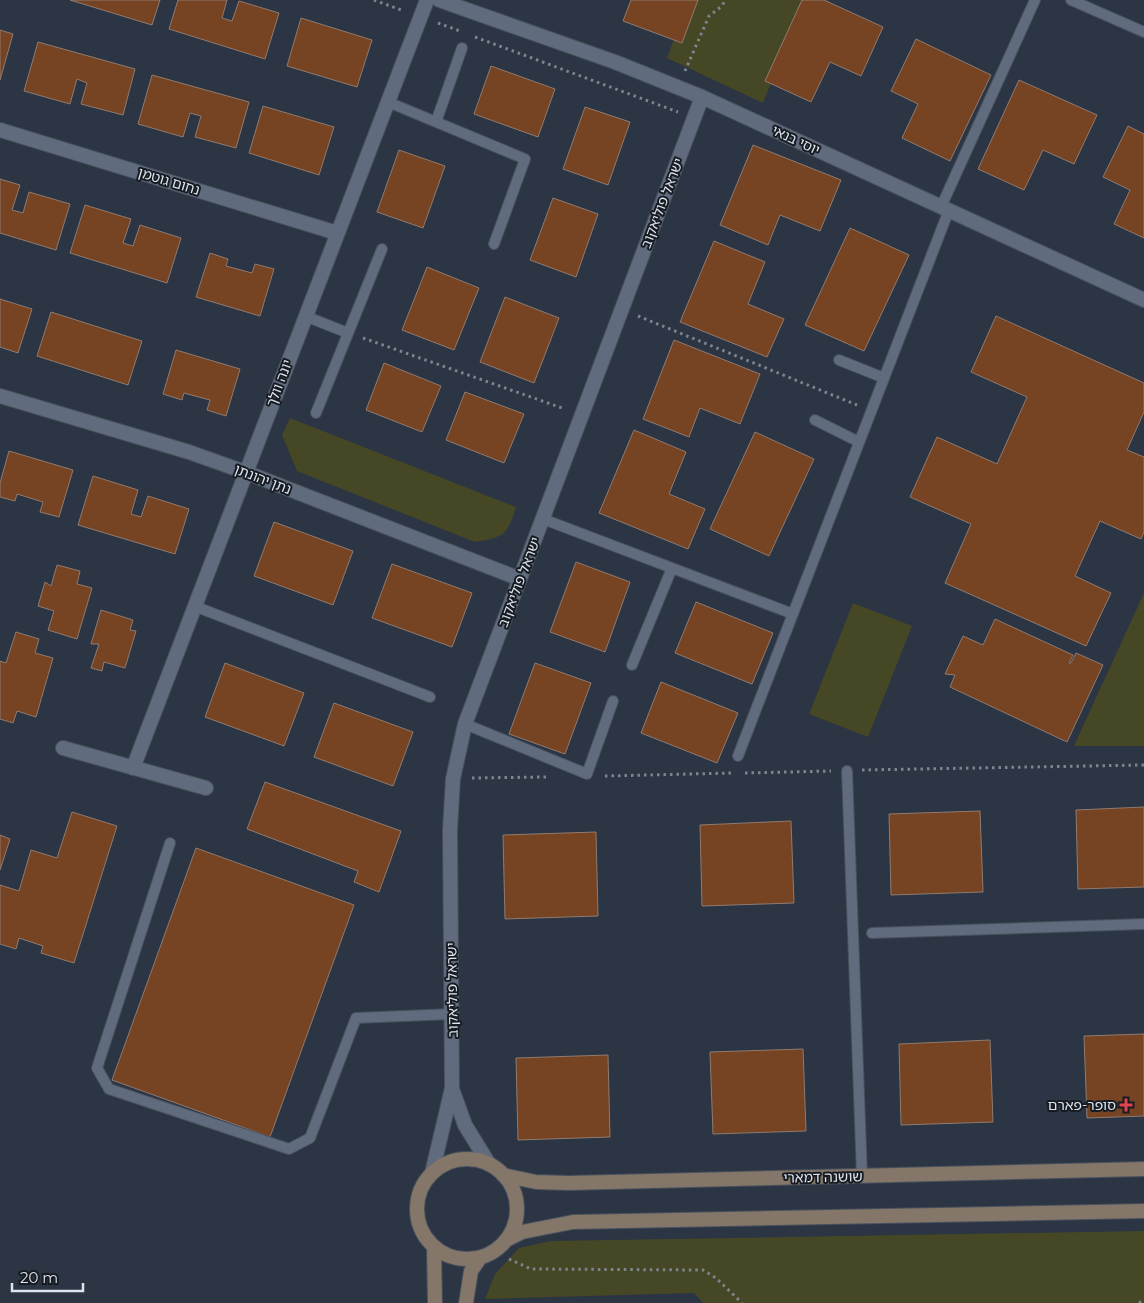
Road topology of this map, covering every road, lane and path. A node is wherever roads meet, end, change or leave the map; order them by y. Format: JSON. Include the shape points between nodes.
{"nodes":[{"id":1,"x":374,"y":0,"type":"edge"},
{"id":2,"x":427,"y":0,"type":"edge"},
{"id":3,"x":439,"y":0,"type":"edge"},
{"id":4,"x":726,"y":0,"type":"edge"},
{"id":5,"x":1035,"y":0,"type":"edge"},
{"id":6,"x":1071,"y":0,"type":"edge"},
{"id":7,"x":421,"y":17,"type":"junction"},
{"id":8,"x":1144,"y":32,"type":"edge"},
{"id":9,"x":462,"y":48,"type":"dead end"},
{"id":10,"x":678,"y":87,"type":"junction"},
{"id":11,"x":702,"y":97,"type":"junction"},
{"id":12,"x":388,"y":102,"type":"junction"},
{"id":13,"x":694,"y":118,"type":"junction"},
{"id":14,"x":436,"y":122,"type":"junction"},
{"id":15,"x":0,"y":130,"type":"edge"},
{"id":16,"x":945,"y":209,"type":"junction"},
{"id":17,"x":337,"y":233,"type":"junction"},
{"id":18,"x":494,"y":244,"type":"dead end"},
{"id":19,"x":382,"y":249,"type":"dead end"},
{"id":20,"x":1144,"y":300,"type":"edge"},
{"id":21,"x":622,"y":309,"type":"junction"},
{"id":22,"x":305,"y":316,"type":"junction"},
{"id":23,"x":348,"y":333,"type":"junction"},
{"id":24,"x":839,"y":360,"type":"dead end"},
{"id":25,"x":884,"y":378,"type":"junction"},
{"id":26,"x":0,"y":396,"type":"edge"},
{"id":27,"x":872,"y":411,"type":"junction"},
{"id":28,"x":316,"y":413,"type":"dead end"},
{"id":29,"x":582,"y":414,"type":"junction"},
{"id":30,"x":815,"y":420,"type":"dead end"},
{"id":31,"x":859,"y":442,"type":"junction"},
{"id":32,"x":245,"y":472,"type":"junction"},
{"id":33,"x":543,"y":519,"type":"junction"},
{"id":34,"x":672,"y":568,"type":"junction"},
{"id":35,"x":520,"y":579,"type":"junction"},
{"id":36,"x":194,"y":606,"type":"junction"},
{"id":37,"x":793,"y":614,"type":"junction"},
{"id":38,"x":632,"y":665,"type":"dead end"},
{"id":39,"x":430,"y":697,"type":"dead end"},
{"id":40,"x":613,"y":701,"type":"dead end"},
{"id":41,"x":465,"y":724,"type":"junction"},
{"id":42,"x":62,"y":748,"type":"dead end"},
{"id":43,"x":738,"y":756,"type":"dead end"},
{"id":44,"x":1144,"y":764,"type":"edge"},
{"id":45,"x":133,"y":768,"type":"junction"},
{"id":46,"x":847,"y":771,"type":"junction"},
{"id":47,"x":600,"y":776,"type":"dead end"},
{"id":48,"x":551,"y":777,"type":"dead end"},
{"id":49,"x":453,"y":779,"type":"junction"},
{"id":50,"x":206,"y":788,"type":"dead end"},
{"id":51,"x":170,"y":843,"type":"dead end"},
{"id":52,"x":1144,"y":924,"type":"edge"},
{"id":53,"x":872,"y":933,"type":"dead end"},
{"id":54,"x":452,"y":1014,"type":"junction"},
{"id":55,"x":452,"y":1088,"type":"junction"},
{"id":56,"x":488,"y":1164,"type":"junction"},
{"id":57,"x":1144,"y":1169,"type":"edge"},
{"id":58,"x":432,"y":1173,"type":"junction"},
{"id":59,"x":503,"y":1175,"type":"junction"},
{"id":60,"x":862,"y":1176,"type":"junction"},
{"id":61,"x":1144,"y":1211,"type":"edge"},
{"id":62,"x":506,"y":1240,"type":"junction"},
{"id":63,"x":434,"y":1248,"type":"junction"},
{"id":64,"x":494,"y":1251,"type":"junction"},
{"id":65,"x":480,"y":1258,"type":"junction"},
{"id":66,"x":1144,"y":1299,"type":"edge"},
{"id":67,"x":435,"y":1303,"type":"edge"},
{"id":68,"x":466,"y":1303,"type":"edge"},
{"id":69,"x":742,"y":1303,"type":"edge"},
{"id":70,"x":1139,"y":1303,"type":"edge"}],
"edges":[{"from":1,"to":7,"type":"path"},
{"from":2,"to":7,"type":"street","name":"יונה וולך"},
{"from":3,"to":10,"type":"street","name":"יוסי בנאי","via":[[520,26]]},
{"from":4,"to":10,"type":"path","via":[[709,16]]},
{"from":5,"to":16,"type":"lane"},
{"from":6,"to":8,"type":"lane"},
{"from":7,"to":12,"type":"street","name":"יונה וולך"},
{"from":7,"to":13,"type":"path"},
{"from":9,"to":14,"type":"lane"},
{"from":10,"to":11,"type":"street","name":"יוסי בנאי"},
{"from":11,"to":13,"type":"street","name":"ישראל פוליאקוב"},
{"from":11,"to":16,"type":"street","name":"יוסי בנאי"},
{"from":12,"to":14,"type":"lane"},
{"from":12,"to":17,"type":"street","name":"יונה וולך"},
{"from":13,"to":21,"type":"street","name":"ישראל פוליאקוב"},
{"from":14,"to":18,"type":"lane","via":[[525,158]]},
{"from":15,"to":17,"type":"street","name":"נחום גוטמן"},
{"from":16,"to":20,"type":"street","name":"יוסי בנאי"},
{"from":16,"to":25,"type":"lane"},
{"from":17,"to":22,"type":"street","name":"יונה וולך"},
{"from":19,"to":23,"type":"lane"},
{"from":21,"to":27,"type":"path"},
{"from":21,"to":29,"type":"street","name":"ישראל פוליאקוב"},
{"from":22,"to":23,"type":"lane"},
{"from":22,"to":32,"type":"street","name":"יונה וולך"},
{"from":23,"to":28,"type":"lane"},
{"from":23,"to":29,"type":"path"},
{"from":24,"to":25,"type":"lane"},
{"from":25,"to":27,"type":"lane"},
{"from":26,"to":32,"type":"street","name":"נתן יהונתן","via":[[189,452]]},
{"from":27,"to":31,"type":"lane"},
{"from":29,"to":33,"type":"street","name":"ישראל פוליאקוב"},
{"from":30,"to":31,"type":"lane"},
{"from":31,"to":37,"type":"lane"},
{"from":32,"to":35,"type":"street","name":"נתן יהונתן"},
{"from":32,"to":36,"type":"street","name":"יונה וולך"},
{"from":33,"to":34,"type":"lane"},
{"from":33,"to":35,"type":"street","name":"ישראל פוליאקוב"},
{"from":34,"to":37,"type":"lane"},
{"from":34,"to":38,"type":"lane"},
{"from":35,"to":41,"type":"street","name":"ישראל פוליאקוב"},
{"from":36,"to":39,"type":"lane"},
{"from":36,"to":45,"type":"street","name":"יונה וולך"},
{"from":37,"to":43,"type":"lane"},
{"from":40,"to":41,"type":"lane","via":[[587,774]]},
{"from":41,"to":49,"type":"street","name":"ישראל פוליאקוב"},
{"from":42,"to":45,"type":"street"},
{"from":44,"to":46,"type":"path"},
{"from":45,"to":50,"type":"street"},
{"from":46,"to":47,"type":"path"},
{"from":46,"to":60,"type":"lane"},
{"from":48,"to":49,"type":"path"},
{"from":49,"to":54,"type":"street","name":"ישראל פוליאקוב","via":[[450,830]]},
{"from":51,"to":54,"type":"lane","via":[[96,1068],[109,1088],[289,1149],[310,1138],[356,1018]]},
{"from":52,"to":53,"type":"lane"},
{"from":54,"to":55,"type":"street","name":"ישראל פוליאקוב"},
{"from":55,"to":56,"type":"street","name":"ישראל פוליאקוב","via":[[466,1125]]},
{"from":55,"to":58,"type":"street","name":"ישראל פוליאקוב"},
{"from":56,"to":58,"type":"main road","via":[[459,1160]]},
{"from":56,"to":59,"type":"main road"},
{"from":57,"to":60,"type":"main road","name":"שושנה דמארי"},
{"from":58,"to":63,"type":"main road","via":[[422,1186],[417,1202],[417,1219],[423,1235]]},
{"from":59,"to":60,"type":"main road","name":"שושנה דמארי","via":[[569,1184]]},
{"from":59,"to":62,"type":"main road","via":[[512,1186],[517,1214],[514,1228]]},
{"from":61,"to":62,"type":"main road","via":[[573,1222],[522,1232]]},
{"from":62,"to":64,"type":"main road"},
{"from":63,"to":65,"type":"main road","via":[[464,1260]]},
{"from":63,"to":67,"type":"main road"},
{"from":64,"to":65,"type":"main road"},
{"from":64,"to":69,"type":"path","via":[[531,1269],[703,1270]]},
{"from":65,"to":68,"type":"main road","via":[[471,1271]]},
{"from":66,"to":70,"type":"path"}]}
